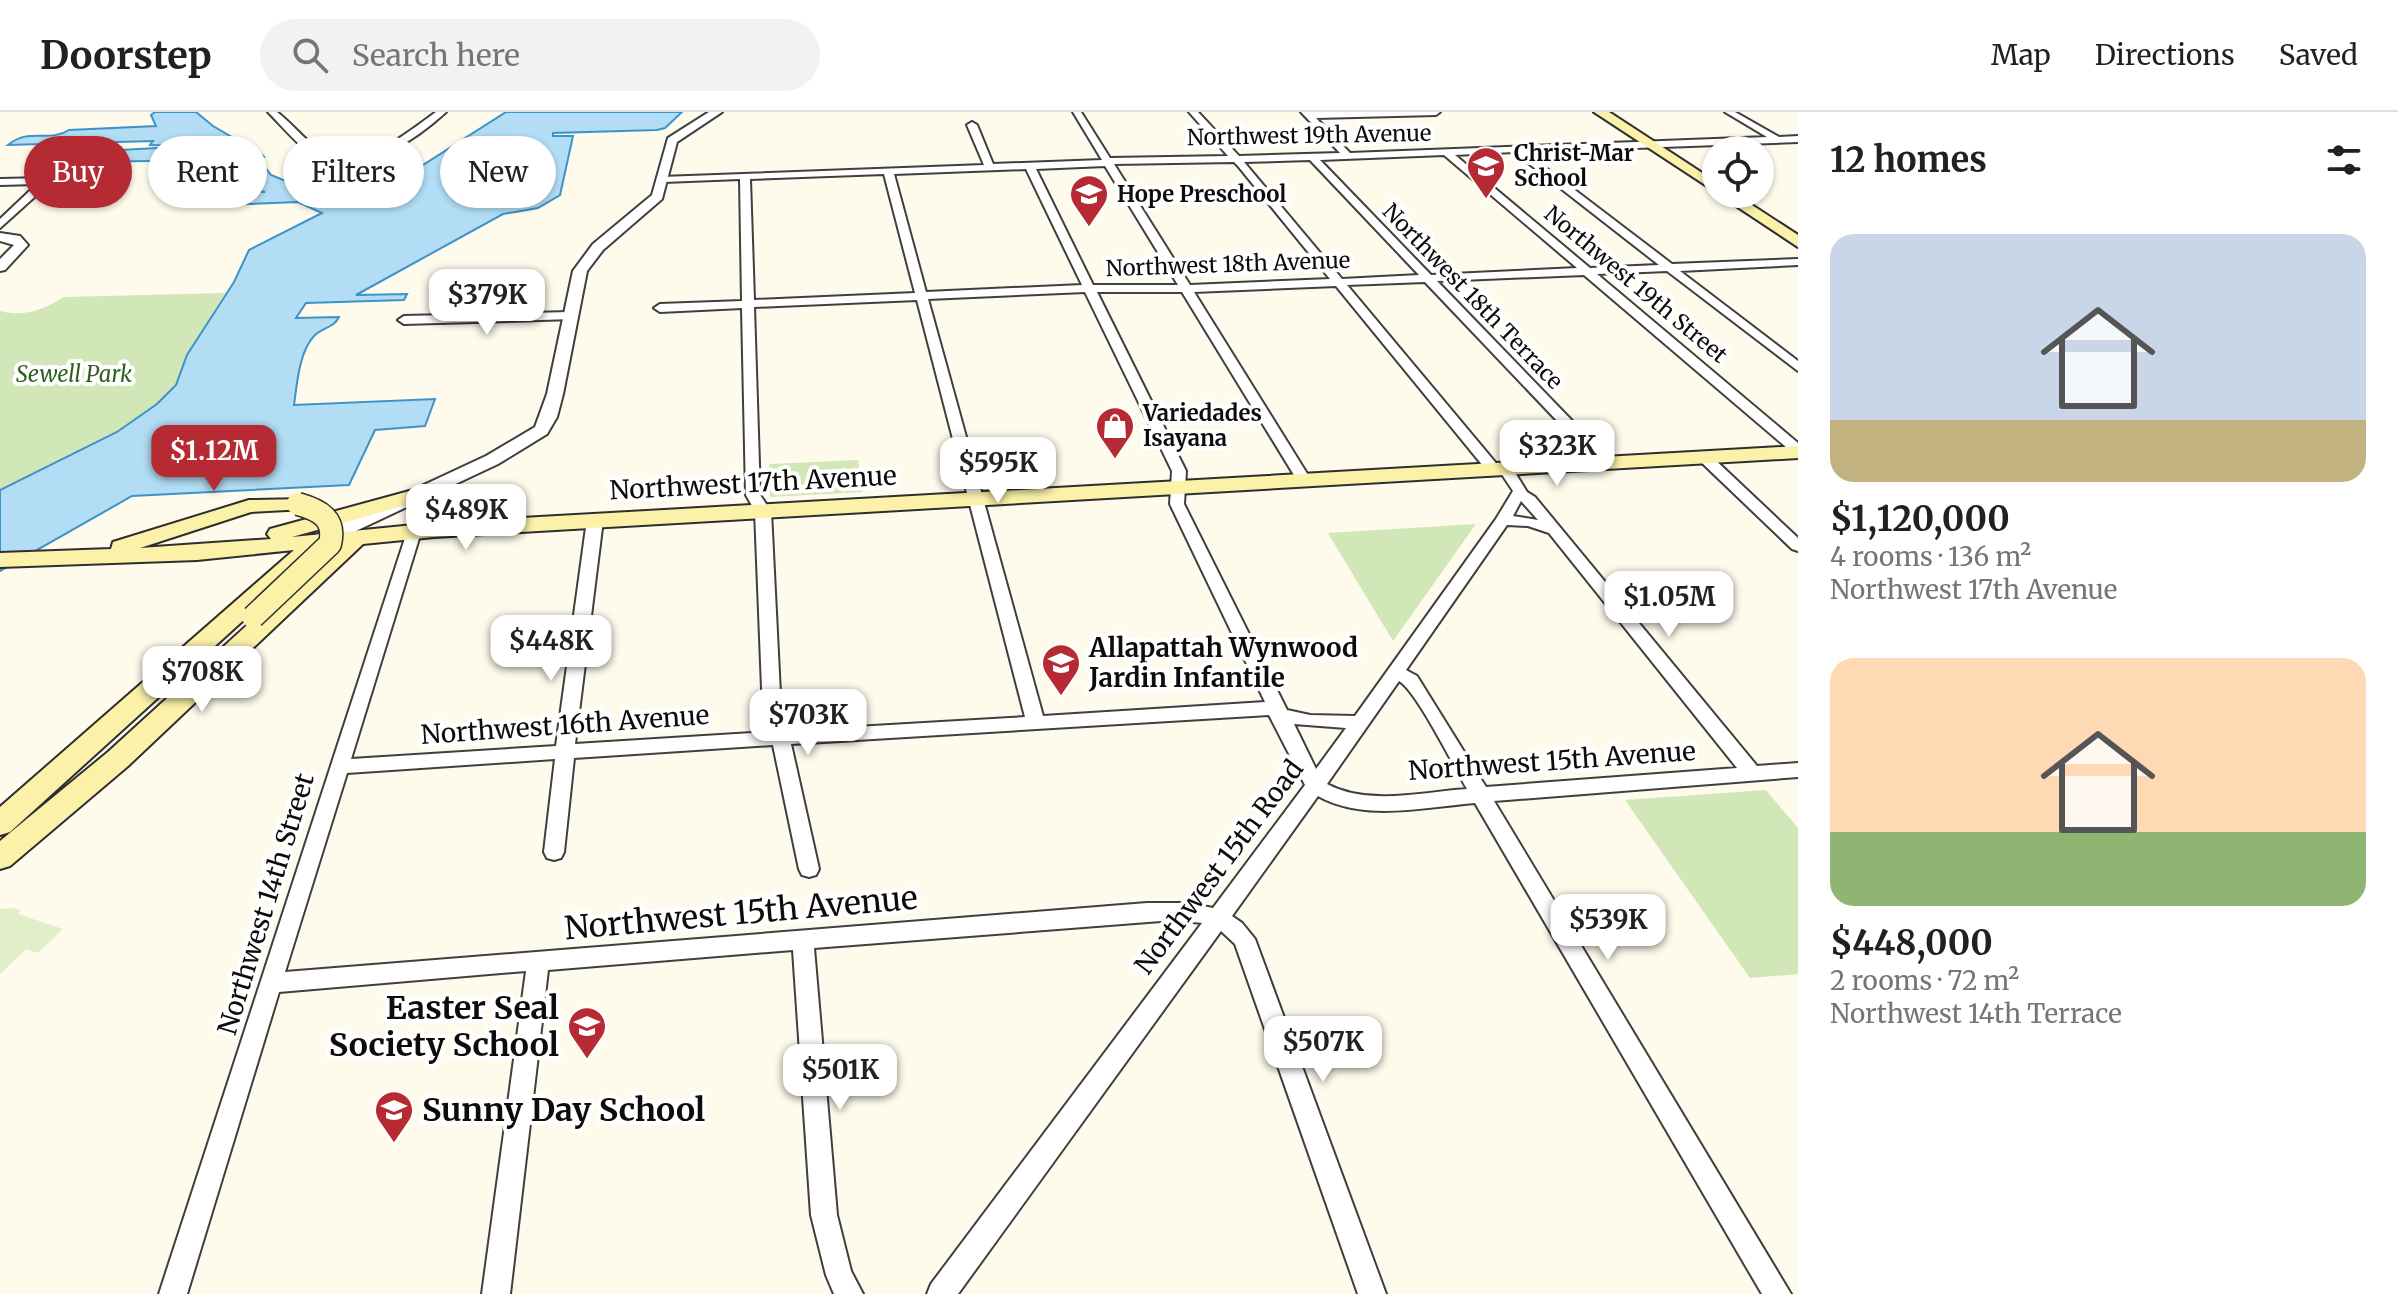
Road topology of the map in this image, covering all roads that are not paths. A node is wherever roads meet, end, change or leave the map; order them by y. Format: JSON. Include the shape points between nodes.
{"nodes":[{"id":1,"x":442,"y":112,"type":"edge"},
{"id":2,"x":717,"y":112,"type":"edge"},
{"id":3,"x":1077,"y":112,"type":"edge"},
{"id":4,"x":1193,"y":112,"type":"edge"},
{"id":5,"x":1436,"y":112,"type":"edge"},
{"id":6,"x":1600,"y":112,"type":"edge"},
{"id":7,"x":1729,"y":112,"type":"edge"},
{"id":8,"x":276,"y":113,"type":"edge"},
{"id":9,"x":1307,"y":114,"type":"edge"},
{"id":10,"x":972,"y":125,"type":"dead end"},
{"id":11,"x":1798,"y":139,"type":"edge"},
{"id":12,"x":1778,"y":140,"type":"junction"},
{"id":13,"x":1649,"y":145,"type":"junction"},
{"id":14,"x":1517,"y":150,"type":"junction"},
{"id":15,"x":1798,"y":151,"type":"edge"},
{"id":16,"x":1446,"y":152,"type":"junction"},
{"id":17,"x":1347,"y":155,"type":"junction"},
{"id":18,"x":1312,"y":157,"type":"junction"},
{"id":19,"x":1235,"y":158,"type":"junction"},
{"id":20,"x":1108,"y":162,"type":"junction"},
{"id":21,"x":1030,"y":167,"type":"junction"},
{"id":22,"x":990,"y":168,"type":"junction"},
{"id":23,"x":888,"y":171,"type":"junction"},
{"id":24,"x":745,"y":176,"type":"junction"},
{"id":25,"x":664,"y":179,"type":"junction"},
{"id":26,"x":1702,"y":179,"type":"edge"},
{"id":27,"x":0,"y":182,"type":"edge"},
{"id":28,"x":1746,"y":208,"type":"edge"},
{"id":29,"x":0,"y":225,"type":"edge"},
{"id":30,"x":0,"y":237,"type":"edge"},
{"id":31,"x":1798,"y":242,"type":"edge"},
{"id":32,"x":1798,"y":262,"type":"edge"},
{"id":33,"x":0,"y":267,"type":"edge"},
{"id":34,"x":1671,"y":267,"type":"junction"},
{"id":35,"x":1584,"y":270,"type":"junction"},
{"id":36,"x":1426,"y":277,"type":"junction"},
{"id":37,"x":1339,"y":282,"type":"junction"},
{"id":38,"x":1090,"y":288,"type":"junction"},
{"id":39,"x":1187,"y":289,"type":"junction"},
{"id":40,"x":922,"y":296,"type":"junction"},
{"id":41,"x":747,"y":304,"type":"junction"},
{"id":42,"x":660,"y":308,"type":"dead end"},
{"id":43,"x":570,"y":316,"type":"junction"},
{"id":44,"x":404,"y":320,"type":"dead end"},
{"id":45,"x":1798,"y":367,"type":"edge"},
{"id":46,"x":1798,"y":451,"type":"edge"},
{"id":47,"x":1705,"y":458,"type":"junction"},
{"id":48,"x":1605,"y":463,"type":"junction"},
{"id":49,"x":1500,"y":469,"type":"junction"},
{"id":50,"x":1304,"y":480,"type":"junction"},
{"id":51,"x":1178,"y":488,"type":"junction"},
{"id":52,"x":1519,"y":494,"type":"junction"},
{"id":53,"x":417,"y":497,"type":"junction"},
{"id":54,"x":976,"y":499,"type":"junction"},
{"id":55,"x":763,"y":511,"type":"junction"},
{"id":56,"x":595,"y":520,"type":"junction"},
{"id":57,"x":1503,"y":520,"type":"junction"},
{"id":58,"x":1554,"y":530,"type":"junction"},
{"id":59,"x":423,"y":531,"type":"junction"},
{"id":60,"x":356,"y":538,"type":"junction"},
{"id":61,"x":316,"y":543,"type":"junction"},
{"id":62,"x":1798,"y":546,"type":"edge"},
{"id":63,"x":197,"y":553,"type":"junction"},
{"id":64,"x":60,"y":558,"type":"junction"},
{"id":65,"x":0,"y":560,"type":"edge"},
{"id":66,"x":261,"y":590,"type":"junction"},
{"id":67,"x":1396,"y":672,"type":"junction"},
{"id":68,"x":1277,"y":712,"type":"junction"},
{"id":69,"x":1360,"y":722,"type":"junction"},
{"id":70,"x":1036,"y":724,"type":"junction"},
{"id":71,"x":779,"y":737,"type":"junction"},
{"id":72,"x":565,"y":750,"type":"junction"},
{"id":73,"x":338,"y":767,"type":"junction"},
{"id":74,"x":1798,"y":770,"type":"edge"},
{"id":75,"x":1753,"y":774,"type":"junction"},
{"id":76,"x":1315,"y":786,"type":"junction"},
{"id":77,"x":1480,"y":795,"type":"junction"},
{"id":78,"x":3,"y":844,"type":"edge"},
{"id":79,"x":554,"y":852,"type":"dead end"},
{"id":80,"x":809,"y":869,"type":"dead end"},
{"id":81,"x":1218,"y":916,"type":"junction"},
{"id":82,"x":803,"y":940,"type":"junction"},
{"id":83,"x":538,"y":962,"type":"junction"},
{"id":84,"x":270,"y":983,"type":"junction"},
{"id":85,"x":173,"y":1294,"type":"edge"},
{"id":86,"x":496,"y":1294,"type":"edge"},
{"id":87,"x":849,"y":1294,"type":"edge"},
{"id":88,"x":941,"y":1294,"type":"edge"},
{"id":89,"x":1372,"y":1294,"type":"edge"},
{"id":90,"x":1777,"y":1294,"type":"edge"}],
"edges":[{"from":1,"to":8,"type":"street","via":[[376,156],[353,162],[327,158]]},
{"from":2,"to":25,"type":"street","via":[[672,140]]},
{"from":3,"to":20,"type":"street"},
{"from":4,"to":19,"type":"street"},
{"from":5,"to":9,"type":"street"},
{"from":6,"to":13,"type":"main road"},
{"from":7,"to":12,"type":"street"},
{"from":9,"to":17,"type":"street"},
{"from":10,"to":22,"type":"street"},
{"from":11,"to":12,"type":"street","name":"Northwest 19th Avenue"},
{"from":12,"to":13,"type":"street","name":"Northwest 19th Avenue"},
{"from":12,"to":15,"type":"street"},
{"from":13,"to":14,"type":"street","name":"Northwest 19th Avenue"},
{"from":13,"to":26,"type":"main road"},
{"from":14,"to":16,"type":"street","name":"Northwest 19th Avenue"},
{"from":14,"to":34,"type":"street"},
{"from":16,"to":17,"type":"street","name":"Northwest 19th Avenue"},
{"from":16,"to":35,"type":"street","name":"Northwest 19th Street"},
{"from":17,"to":18,"type":"street","name":"Northwest 19th Avenue"},
{"from":18,"to":19,"type":"street","name":"Northwest 19th Avenue"},
{"from":18,"to":36,"type":"street","name":"Northwest 18th Terrace"},
{"from":19,"to":20,"type":"street","name":"Northwest 19th Avenue"},
{"from":19,"to":37,"type":"street"},
{"from":20,"to":21,"type":"street","name":"Northwest 19th Avenue"},
{"from":20,"to":39,"type":"street"},
{"from":21,"to":22,"type":"street","name":"Northwest 19th Avenue"},
{"from":21,"to":38,"type":"street"},
{"from":22,"to":23,"type":"street","name":"Northwest 19th Avenue"},
{"from":23,"to":24,"type":"street","name":"Northwest 19th Avenue"},
{"from":23,"to":40,"type":"street"},
{"from":24,"to":25,"type":"street","name":"Northwest 19th Avenue"},
{"from":24,"to":41,"type":"street"},
{"from":25,"to":43,"type":"street","via":[[650,206],[587,260]]},
{"from":27,"to":29,"type":"street","via":[[46,181]]},
{"from":28,"to":31,"type":"main road"},
{"from":30,"to":33,"type":"street","via":[[21,245]]},
{"from":32,"to":34,"type":"street","name":"Northwest 18th Avenue"},
{"from":34,"to":35,"type":"street","name":"Northwest 18th Avenue"},
{"from":34,"to":45,"type":"street"},
{"from":35,"to":36,"type":"street","name":"Northwest 18th Avenue"},
{"from":35,"to":46,"type":"street","name":"Northwest 19th Street"},
{"from":36,"to":37,"type":"street","name":"Northwest 18th Avenue"},
{"from":36,"to":48,"type":"street","name":"Northwest 18th Terrace"},
{"from":37,"to":39,"type":"street","name":"Northwest 18th Avenue"},
{"from":37,"to":49,"type":"street"},
{"from":38,"to":39,"type":"street","name":"Northwest 18th Avenue"},
{"from":38,"to":40,"type":"street","name":"Northwest 18th Avenue"},
{"from":38,"to":51,"type":"street","via":[[1179,471]]},
{"from":39,"to":50,"type":"street"},
{"from":40,"to":41,"type":"street","name":"Northwest 18th Avenue"},
{"from":40,"to":54,"type":"street"},
{"from":41,"to":42,"type":"street","name":"Northwest 18th Avenue"},
{"from":41,"to":55,"type":"street","via":[[753,495]]},
{"from":43,"to":44,"type":"street"},
{"from":43,"to":53,"type":"street","via":[[555,394],[541,430]]},
{"from":46,"to":47,"type":"main road","name":"Northwest 17th Avenue"},
{"from":47,"to":48,"type":"main road","name":"Northwest 17th Avenue"},
{"from":47,"to":62,"type":"street"},
{"from":48,"to":49,"type":"main road","name":"Northwest 17th Avenue"},
{"from":49,"to":50,"type":"main road","name":"Northwest 17th Avenue"},
{"from":49,"to":52,"type":"street","via":[[1518,484]]},
{"from":50,"to":51,"type":"main road","name":"Northwest 17th Avenue"},
{"from":51,"to":54,"type":"main road","name":"Northwest 17th Avenue"},
{"from":51,"to":68,"type":"street","via":[[1177,504]]},
{"from":52,"to":57,"type":"street","name":"Northwest 15th Road"},
{"from":52,"to":58,"type":"street"},
{"from":53,"to":59,"type":"main road","via":[[408,517]]},
{"from":53,"to":60,"type":"street"},
{"from":53,"to":61,"type":"street"},
{"from":53,"to":63,"type":"main road"},
{"from":54,"to":55,"type":"main road","name":"Northwest 17th Avenue"},
{"from":54,"to":70,"type":"street"},
{"from":55,"to":56,"type":"main road","name":"Northwest 17th Avenue"},
{"from":55,"to":71,"type":"street","via":[[772,714]]},
{"from":56,"to":59,"type":"main road","name":"Northwest 17th Avenue"},
{"from":56,"to":72,"type":"street"},
{"from":57,"to":58,"type":"street"},
{"from":57,"to":67,"type":"street","name":"Northwest 15th Road"},
{"from":58,"to":75,"type":"street"},
{"from":59,"to":60,"type":"main road","name":"Northwest 17th Avenue"},
{"from":59,"to":73,"type":"street","name":"Northwest 14th Street"},
{"from":60,"to":61,"type":"main road","name":"Northwest 17th Avenue"},
{"from":60,"to":78,"type":"main road","via":[[118,759]]},
{"from":61,"to":63,"type":"main road","name":"Northwest 17th Avenue"},
{"from":61,"to":66,"type":"main road"},
{"from":63,"to":64,"type":"main road","name":"Northwest 17th Avenue"},
{"from":63,"to":66,"type":"main road","via":[[252,564],[262,579]]},
{"from":64,"to":65,"type":"main road","name":"Northwest 17th Avenue"},
{"from":64,"to":78,"type":"main road","bridge":true,"via":[[137,543],[249,506],[298,504],[328,518],[333,530],[330,544]]},
{"from":66,"to":78,"type":"main road"},
{"from":67,"to":69,"type":"street","name":"Northwest 15th Road"},
{"from":67,"to":77,"type":"street","via":[[1411,680]]},
{"from":68,"to":69,"type":"street","name":"Northwest 16th Avenue","via":[[1310,721]]},
{"from":68,"to":70,"type":"street","name":"Northwest 16th Avenue"},
{"from":68,"to":76,"type":"street"},
{"from":69,"to":76,"type":"street","name":"Northwest 15th Road"},
{"from":70,"to":71,"type":"street","name":"Northwest 16th Avenue"},
{"from":71,"to":72,"type":"street","name":"Northwest 16th Avenue"},
{"from":71,"to":80,"type":"street"},
{"from":72,"to":73,"type":"street","name":"Northwest 16th Avenue"},
{"from":72,"to":79,"type":"street"},
{"from":73,"to":84,"type":"street","name":"Northwest 14th Street"},
{"from":74,"to":75,"type":"street","name":"Northwest 15th Avenue"},
{"from":75,"to":77,"type":"street","name":"Northwest 15th Avenue"},
{"from":76,"to":77,"type":"street","name":"Northwest 15th Avenue","via":[[1340,800],[1366,804]]},
{"from":76,"to":81,"type":"street","name":"Northwest 15th Road"},
{"from":77,"to":90,"type":"street"},
{"from":81,"to":82,"type":"street","name":"Northwest 15th Avenue","via":[[1147,912]]},
{"from":81,"to":88,"type":"street","name":"Northwest 15th Road"},
{"from":81,"to":89,"type":"street","via":[[1244,939]]},
{"from":82,"to":83,"type":"street","name":"Northwest 15th Avenue"},
{"from":82,"to":87,"type":"street","via":[[824,1215],[830,1249]]},
{"from":83,"to":84,"type":"street","name":"Northwest 15th Avenue"},
{"from":83,"to":86,"type":"street"},
{"from":84,"to":85,"type":"street","name":"Northwest 14th Street"}]}
